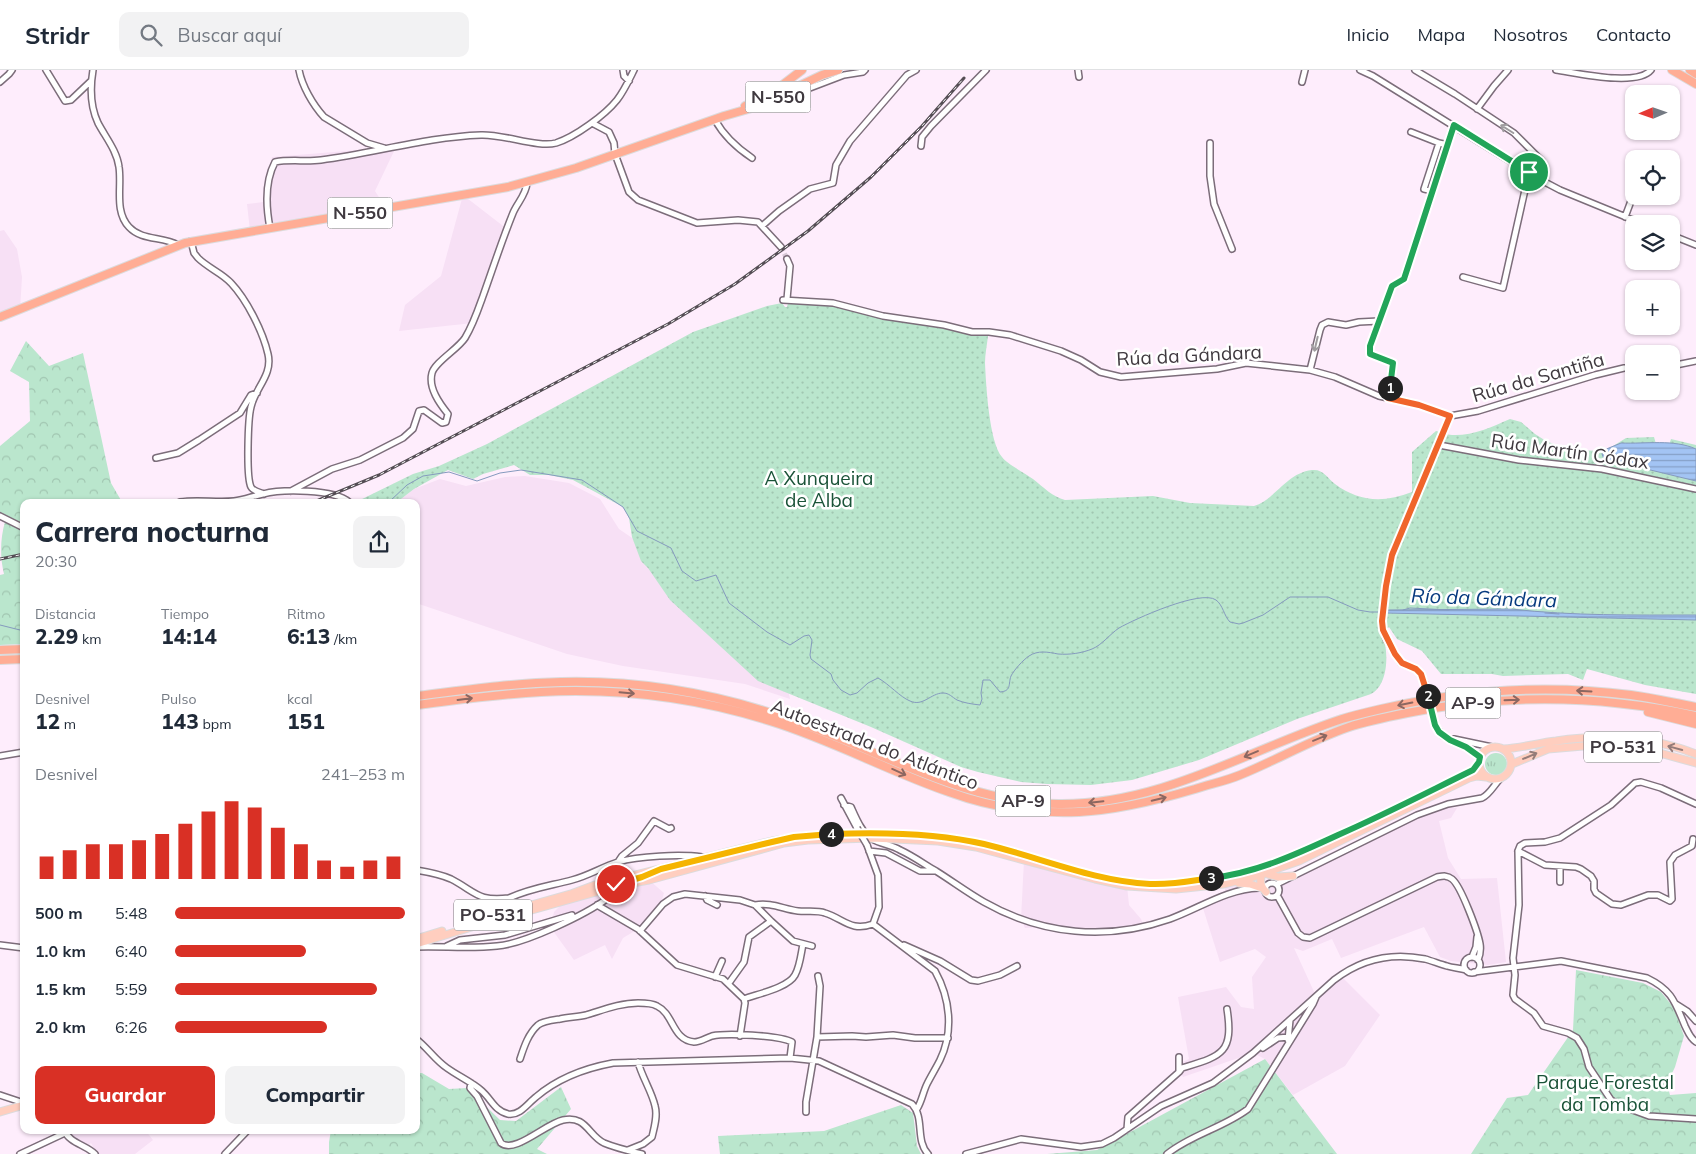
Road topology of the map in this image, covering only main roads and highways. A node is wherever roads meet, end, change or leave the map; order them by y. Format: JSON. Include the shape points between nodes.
{"nodes":[{"id":1,"x":802,"y":70,"type":"edge"},
{"id":2,"x":820,"y":70,"type":"edge"},
{"id":3,"x":1672,"y":70,"type":"edge"},
{"id":4,"x":1690,"y":70,"type":"edge"},
{"id":5,"x":837,"y":71,"type":"edge"},
{"id":6,"x":1696,"y":74,"type":"edge"},
{"id":7,"x":1696,"y":84,"type":"edge"},
{"id":8,"x":724,"y":116,"type":"junction"},
{"id":9,"x":0,"y":317,"type":"edge"},
{"id":10,"x":20,"y":649,"type":"edge"},
{"id":11,"x":0,"y":650,"type":"edge"},
{"id":12,"x":20,"y":659,"type":"edge"},
{"id":13,"x":0,"y":660,"type":"edge"},
{"id":14,"x":1632,"y":695,"type":"junction"},
{"id":15,"x":420,"y":696,"type":"edge"},
{"id":16,"x":1602,"y":701,"type":"junction"},
{"id":17,"x":1696,"y":703,"type":"edge"},
{"id":18,"x":420,"y":705,"type":"edge"},
{"id":19,"x":1696,"y":707,"type":"edge"},
{"id":20,"x":1696,"y":716,"type":"edge"},
{"id":21,"x":1696,"y":724,"type":"edge"},
{"id":22,"x":1503,"y":749,"type":"junction"},
{"id":23,"x":1696,"y":754,"type":"edge"},
{"id":24,"x":1480,"y":760,"type":"junction"},
{"id":25,"x":1696,"y":763,"type":"edge"},
{"id":26,"x":1512,"y":764,"type":"junction"},
{"id":27,"x":1487,"y":778,"type":"junction"},
{"id":28,"x":1417,"y":798,"type":"junction"},
{"id":29,"x":870,"y":836,"type":"junction"},
{"id":30,"x":661,"y":869,"type":"junction"},
{"id":31,"x":1265,"y":873,"type":"junction"},
{"id":32,"x":1293,"y":876,"type":"road end"},
{"id":33,"x":1204,"y":879,"type":"junction"},
{"id":34,"x":1227,"y":882,"type":"junction"},
{"id":35,"x":622,"y":888,"type":"junction"},
{"id":36,"x":606,"y":890,"type":"junction"},
{"id":37,"x":571,"y":894,"type":"junction"},
{"id":38,"x":420,"y":938,"type":"edge"},
{"id":39,"x":420,"y":945,"type":"edge"},
{"id":40,"x":20,"y":1105,"type":"edge"},
{"id":41,"x":2,"y":1109,"type":"edge"}],
"edges":[{"from":1,"to":8,"type":"highway","number":"N-550","via":[[772,93]]},
{"from":2,"to":5,"type":"highway","number":"N-550"},
{"from":3,"to":7,"type":"highway"},
{"from":4,"to":6,"type":"highway"},
{"from":5,"to":8,"type":"highway","number":"N-550","via":[[755,107]]},
{"from":8,"to":9,"type":"highway","number":"N-550","via":[[527,183],[191,242]]},
{"from":10,"to":11,"type":"highway"},
{"from":12,"to":13,"type":"highway"},
{"from":14,"to":15,"type":"highway","name":"Autoestrada do Atlántico","number":"AP-9","one_way":true,"via":[[1528,690],[1438,698],[1347,717],[1157,790],[1109,800],[1060,804],[1013,800],[957,787],[833,734],[740,704],[691,693],[632,685],[565,682]]},
{"from":14,"to":17,"type":"highway","via":[[1652,694]]},
{"from":14,"to":19,"type":"highway","name":"Autoestrada do Atlántico","number":"AP-9"},
{"from":18,"to":16,"type":"highway","name":"Autoestrada do Atlántico","number":"AP-9","one_way":true,"via":[[518,693],[572,691],[626,693],[693,702],[737,711],[809,734],[926,784],[976,801],[1016,809],[1078,812],[1162,799],[1236,776],[1315,740],[1386,717],[1500,700]]},
{"from":16,"to":20,"type":"highway","name":"Autoestrada do Atlántico","number":"AP-9"},
{"from":16,"to":21,"type":"highway"},
{"from":23,"to":22,"type":"main road","number":"PO-531","one_way":true,"via":[[1647,741],[1612,738],[1582,738]]},
{"from":22,"to":24,"type":"main road","number":"PO-531","via":[[1492,747],[1483,753]]},
{"from":22,"to":26,"type":"main road","via":[[1510,755]]},
{"from":24,"to":27,"type":"main road","via":[[1481,770]]},
{"from":24,"to":28,"type":"main road","number":"PO-531","via":[[1473,770]]},
{"from":26,"to":25,"type":"main road","number":"PO-531","one_way":true,"via":[[1548,749],[1595,745],[1649,750]]},
{"from":26,"to":27,"type":"main road","number":"PO-531","via":[[1500,779]]},
{"from":27,"to":31,"type":"main road","number":"PO-531","via":[[1469,778],[1312,855]]},
{"from":28,"to":31,"type":"main road"},
{"from":28,"to":33,"type":"main road","number":"PO-531","via":[[1287,858],[1250,871]]},
{"from":29,"to":30,"type":"main road","number":"PO-531","via":[[794,837]]},
{"from":29,"to":33,"type":"main road","number":"PO-531","via":[[924,836],[974,842],[1125,881],[1152,884]]},
{"from":29,"to":34,"type":"main road","number":"PO-531","via":[[958,843],[1127,886],[1176,888]]},
{"from":29,"to":35,"type":"main road","number":"PO-531","via":[[784,844]]},
{"from":30,"to":35,"type":"main road","via":[[625,882]]},
{"from":30,"to":37,"type":"main road","number":"PO-531"},
{"from":31,"to":32,"type":"main road","via":[[1278,877]]},
{"from":31,"to":34,"type":"main road","number":"PO-531"},
{"from":31,"to":34,"type":"main road","via":[[1261,876],[1263,889]]},
{"from":33,"to":34,"type":"main road"},
{"from":35,"to":36,"type":"main road","number":"PO-531"},
{"from":35,"to":36,"type":"main road","via":[[608,898],[610,894]]},
{"from":35,"to":37,"type":"main road","via":[[616,884]]},
{"from":36,"to":39,"type":"main road","number":"PO-531"},
{"from":37,"to":38,"type":"main road","number":"PO-531"},
{"from":40,"to":41,"type":"main road"}]}
